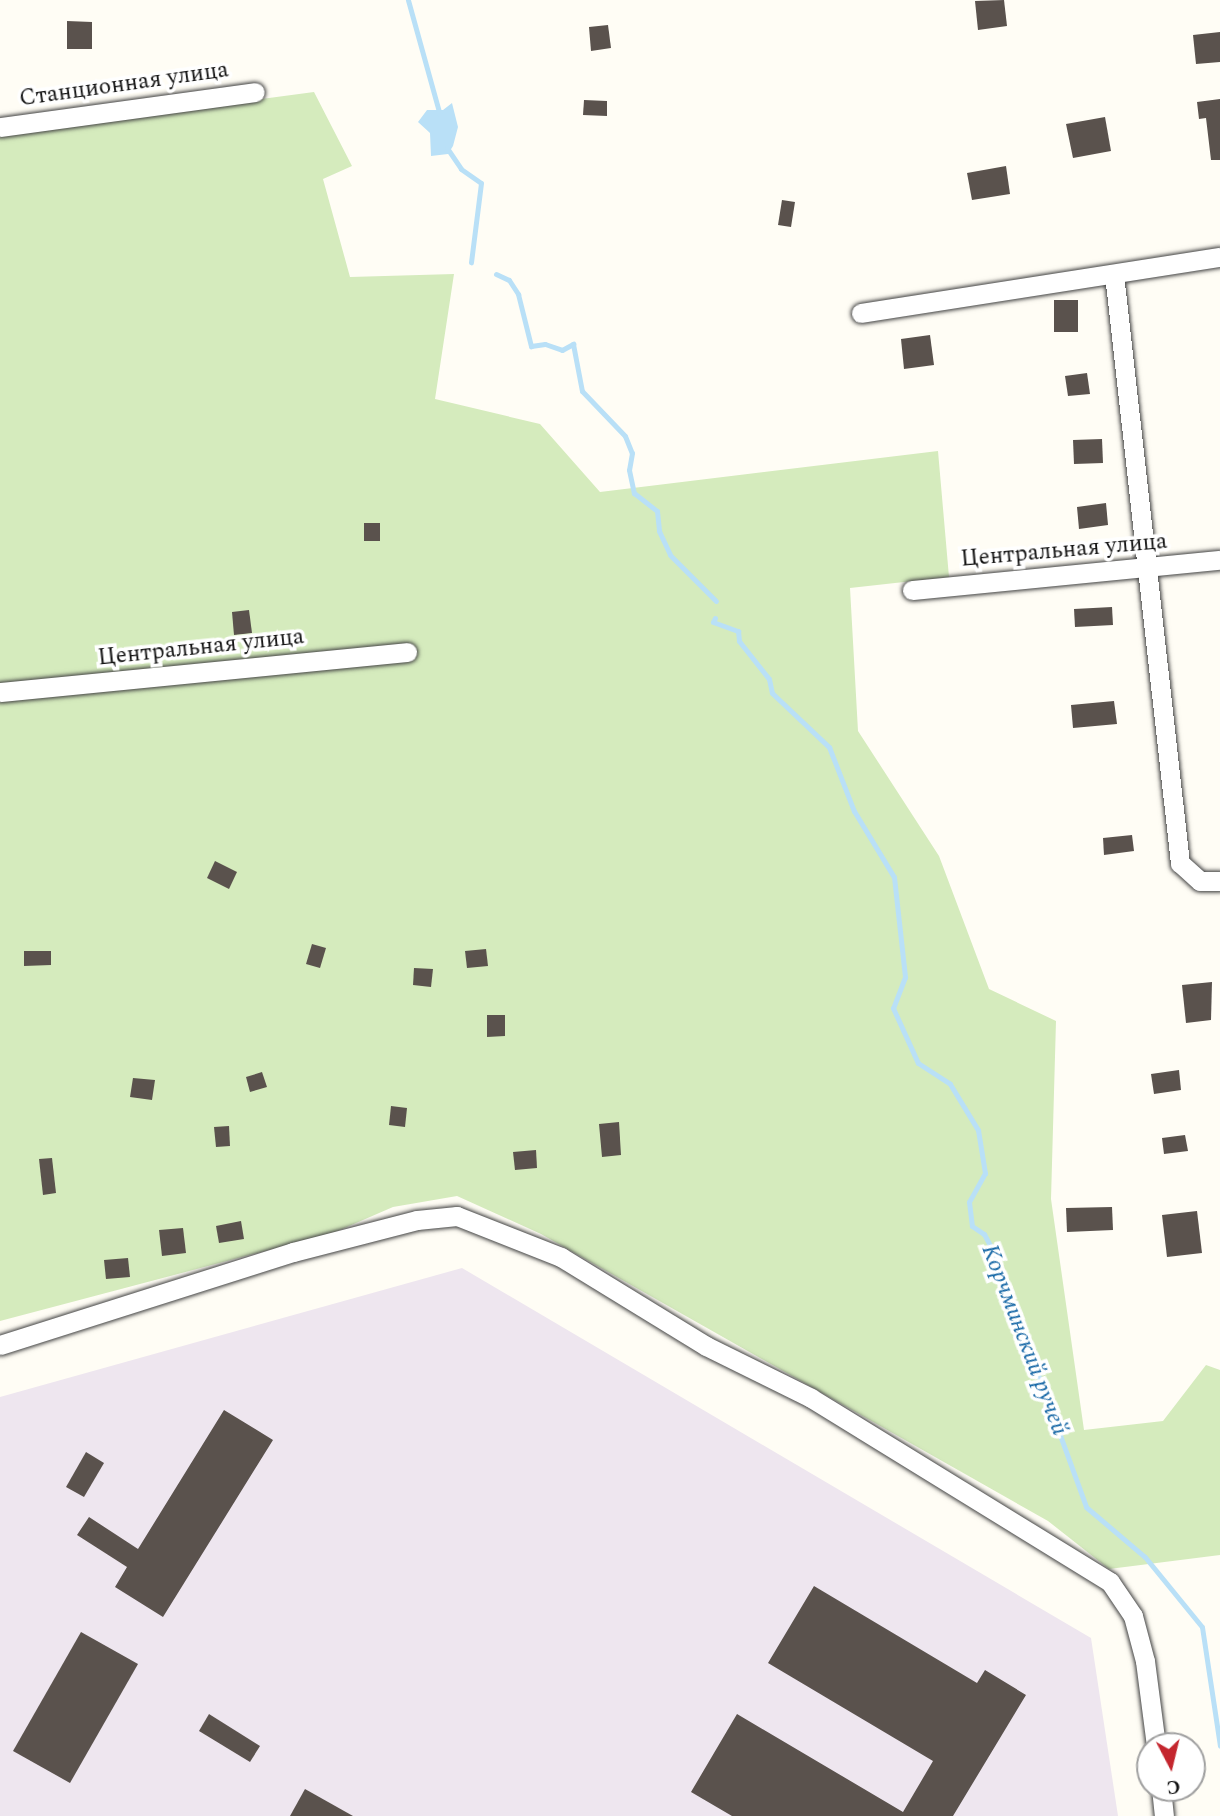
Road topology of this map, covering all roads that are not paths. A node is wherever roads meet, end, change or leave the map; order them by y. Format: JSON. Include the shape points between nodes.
{"nodes":[{"id":1,"x":255,"y":92,"type":"dead end"},
{"id":2,"x":0,"y":127,"type":"edge"},
{"id":3,"x":1220,"y":257,"type":"edge"},
{"id":4,"x":1114,"y":274,"type":"junction"},
{"id":5,"x":861,"y":313,"type":"dead end"},
{"id":6,"x":1220,"y":560,"type":"edge"},
{"id":7,"x":1148,"y":568,"type":"junction"},
{"id":8,"x":912,"y":590,"type":"dead end"},
{"id":9,"x":407,"y":652,"type":"dead end"},
{"id":10,"x":0,"y":692,"type":"edge"},
{"id":11,"x":1220,"y":881,"type":"edge"},
{"id":12,"x":0,"y":1345,"type":"edge"},
{"id":13,"x":1154,"y":1732,"type":"edge"}],
"edges":[{"from":1,"to":2,"type":"street","name":"Станционная улица"},
{"from":3,"to":4,"type":"street"},
{"from":4,"to":5,"type":"street"},
{"from":4,"to":7,"type":"street"},
{"from":6,"to":7,"type":"street","name":"Центральная улица"},
{"from":7,"to":8,"type":"street","name":"Центральная улица"},
{"from":7,"to":11,"type":"street","via":[[1180,863],[1200,881]]},
{"from":9,"to":10,"type":"street","name":"Центральная улица"},
{"from":12,"to":13,"type":"street","via":[[305,1249],[416,1220],[457,1216],[561,1257],[706,1346],[811,1398],[1110,1582],[1133,1616],[1145,1661]]}]}
